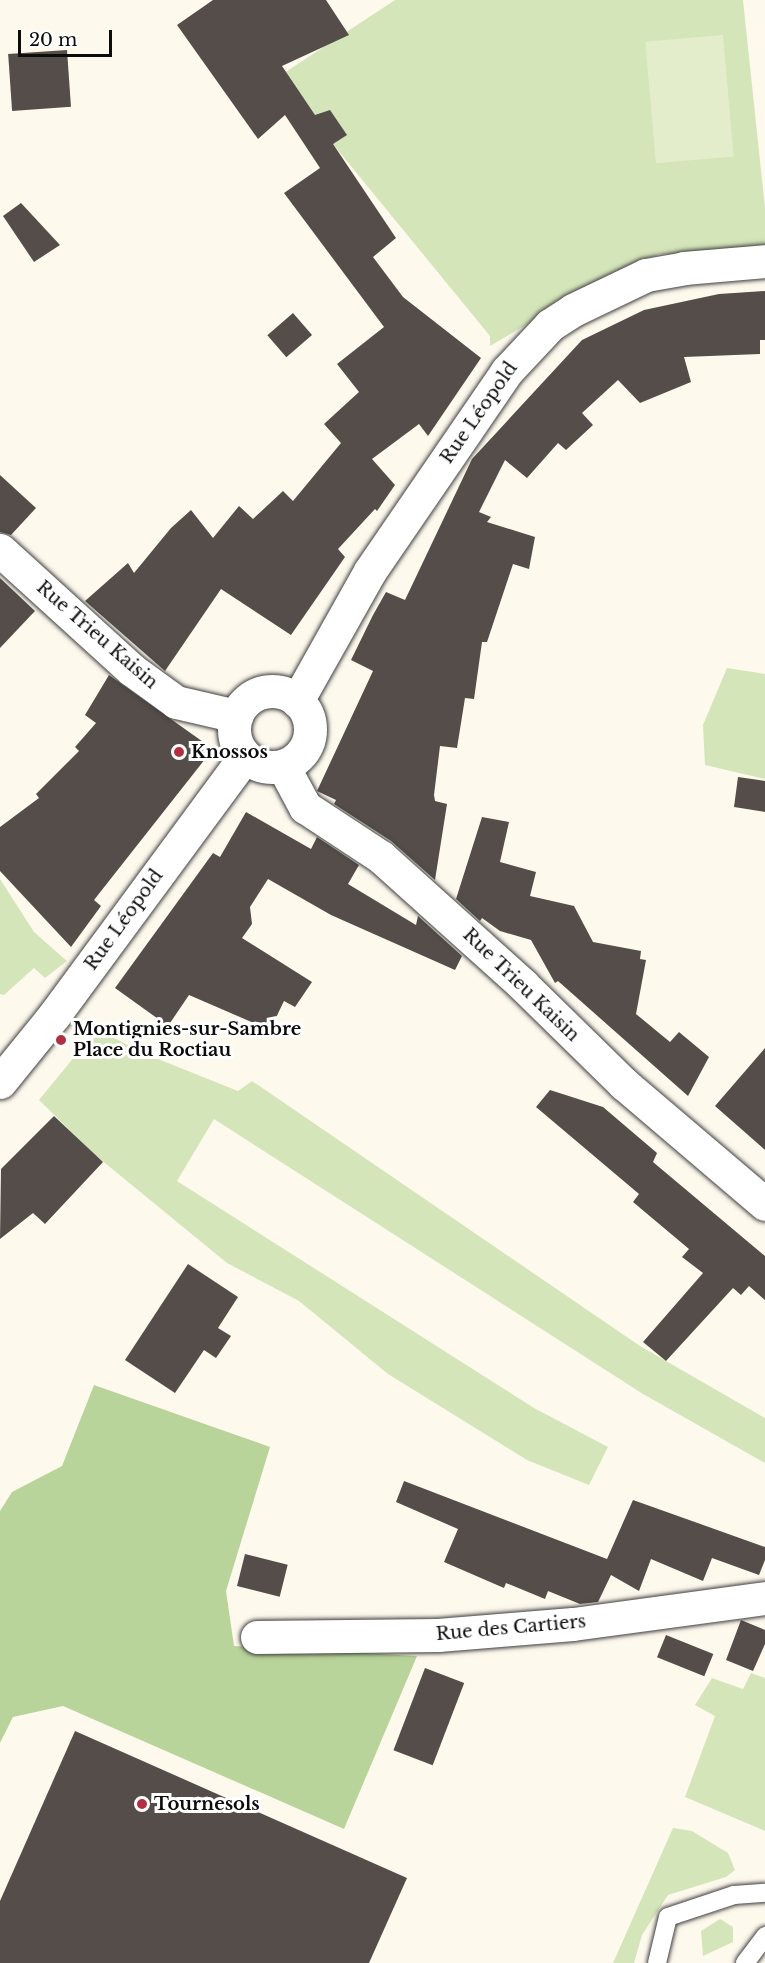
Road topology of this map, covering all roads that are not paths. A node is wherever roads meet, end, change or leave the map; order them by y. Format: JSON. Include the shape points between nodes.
{"nodes":[{"id":1,"x":765,"y":261,"type":"edge"},
{"id":2,"x":0,"y":550,"type":"edge"},
{"id":3,"x":297,"y":701,"type":"junction"},
{"id":4,"x":236,"y":716,"type":"junction"},
{"id":5,"x":245,"y":756,"type":"junction"},
{"id":6,"x":283,"y":766,"type":"junction"},
{"id":7,"x":1,"y":1081,"type":"edge"},
{"id":8,"x":765,"y":1204,"type":"edge"},
{"id":9,"x":765,"y":1598,"type":"edge"},
{"id":10,"x":256,"y":1637,"type":"dead end"},
{"id":11,"x":765,"y":1893,"type":"edge"},
{"id":12,"x":765,"y":1936,"type":"edge"},
{"id":13,"x":765,"y":1953,"type":"edge"},
{"id":14,"x":657,"y":1963,"type":"edge"},
{"id":15,"x":746,"y":1963,"type":"edge"},
{"id":16,"x":762,"y":1963,"type":"edge"}],
"edges":[{"from":1,"to":3,"type":"street","name":"Rue Léopold","via":[[646,275],[550,325],[507,371],[370,571]]},
{"from":2,"to":4,"type":"street","name":"Rue Trieu Kaisin","via":[[132,670],[170,697]]},
{"from":3,"to":4,"type":"street","via":[[278,692],[267,692],[248,700]]},
{"from":3,"to":6,"type":"street","via":[[309,720],[309,732],[302,753]]},
{"from":4,"to":5,"type":"street","via":[[235,737]]},
{"from":5,"to":6,"type":"street","via":[[262,766]]},
{"from":5,"to":7,"type":"street","name":"Rue Léopold"},
{"from":6,"to":8,"type":"street","name":"Rue Trieu Kaisin","via":[[305,807],[381,856],[624,1084]]},
{"from":9,"to":10,"type":"street","name":"Rue des Cartiers","via":[[573,1624],[438,1635]]},
{"from":11,"to":14,"type":"lane","via":[[735,1895],[668,1917]]},
{"from":12,"to":15,"type":"lane"},
{"from":13,"to":16,"type":"lane"}]}
